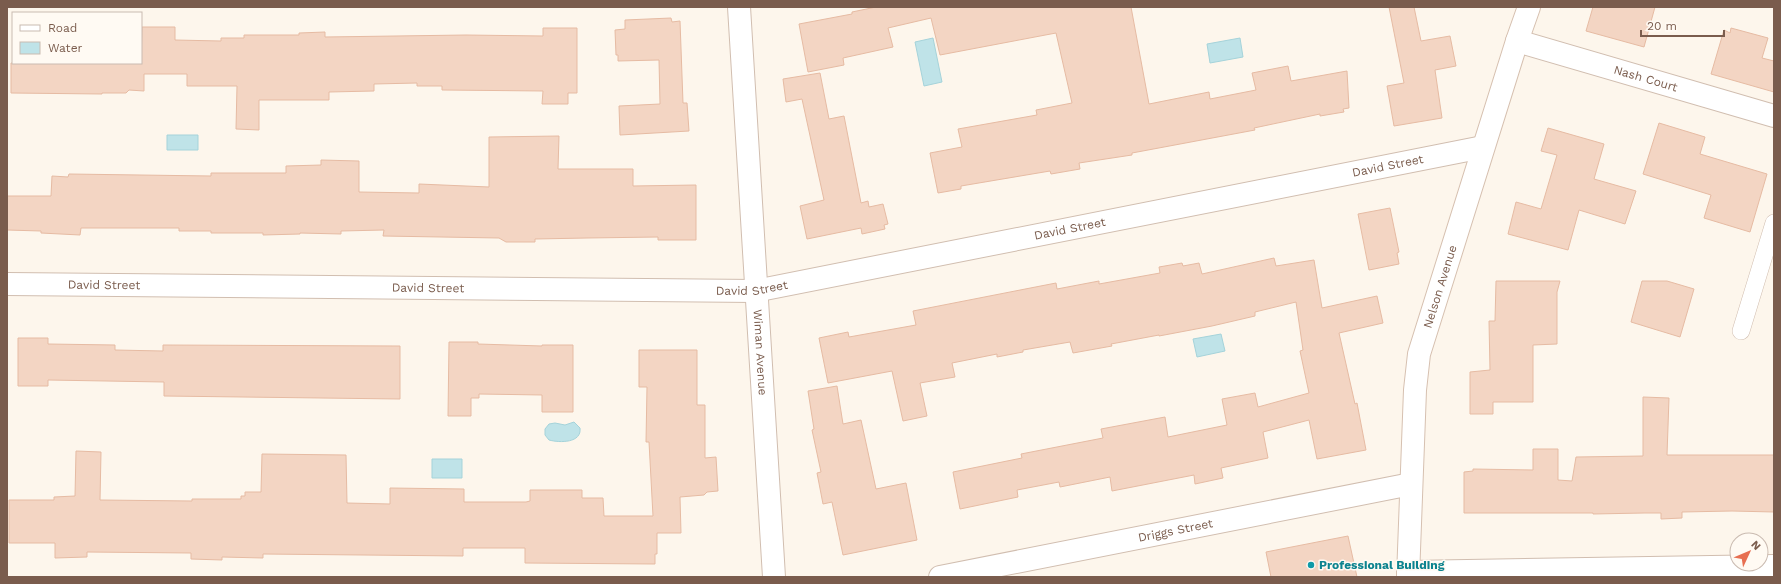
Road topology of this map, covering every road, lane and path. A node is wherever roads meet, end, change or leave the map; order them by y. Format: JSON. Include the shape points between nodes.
{"nodes":[{"id":1,"x":739,"y":7,"type":"edge"},
{"id":2,"x":1529,"y":7,"type":"edge"},
{"id":3,"x":1517,"y":41,"type":"junction"},
{"id":4,"x":1774,"y":116,"type":"edge"},
{"id":5,"x":1483,"y":147,"type":"junction"},
{"id":6,"x":1774,"y":223,"type":"edge"},
{"id":7,"x":7,"y":284,"type":"edge"},
{"id":8,"x":755,"y":290,"type":"junction"},
{"id":9,"x":1741,"y":331,"type":"dead end"},
{"id":10,"x":1411,"y":484,"type":"junction"},
{"id":11,"x":1774,"y":566,"type":"edge"},
{"id":12,"x":1408,"y":575,"type":"edge"},
{"id":13,"x":774,"y":577,"type":"edge"},
{"id":14,"x":940,"y":577,"type":"edge"}],
"edges":[{"from":1,"to":8,"type":"street","name":"Wiman Avenue"},
{"from":2,"to":3,"type":"street","name":"Nelson Avenue"},
{"from":3,"to":4,"type":"street","name":"Nash Court"},
{"from":3,"to":5,"type":"street","name":"Nelson Avenue"},
{"from":5,"to":8,"type":"street","name":"David Street"},
{"from":5,"to":10,"type":"street","name":"Nelson Avenue","via":[[1419,354]]},
{"from":6,"to":9,"type":"lane"},
{"from":7,"to":8,"type":"street","name":"David Street"},
{"from":8,"to":13,"type":"street","name":"Wiman Avenue"},
{"from":10,"to":12,"type":"street","name":"Nelson Avenue"},
{"from":10,"to":14,"type":"street","name":"Driggs Street"},
{"from":11,"to":12,"type":"street"}]}
